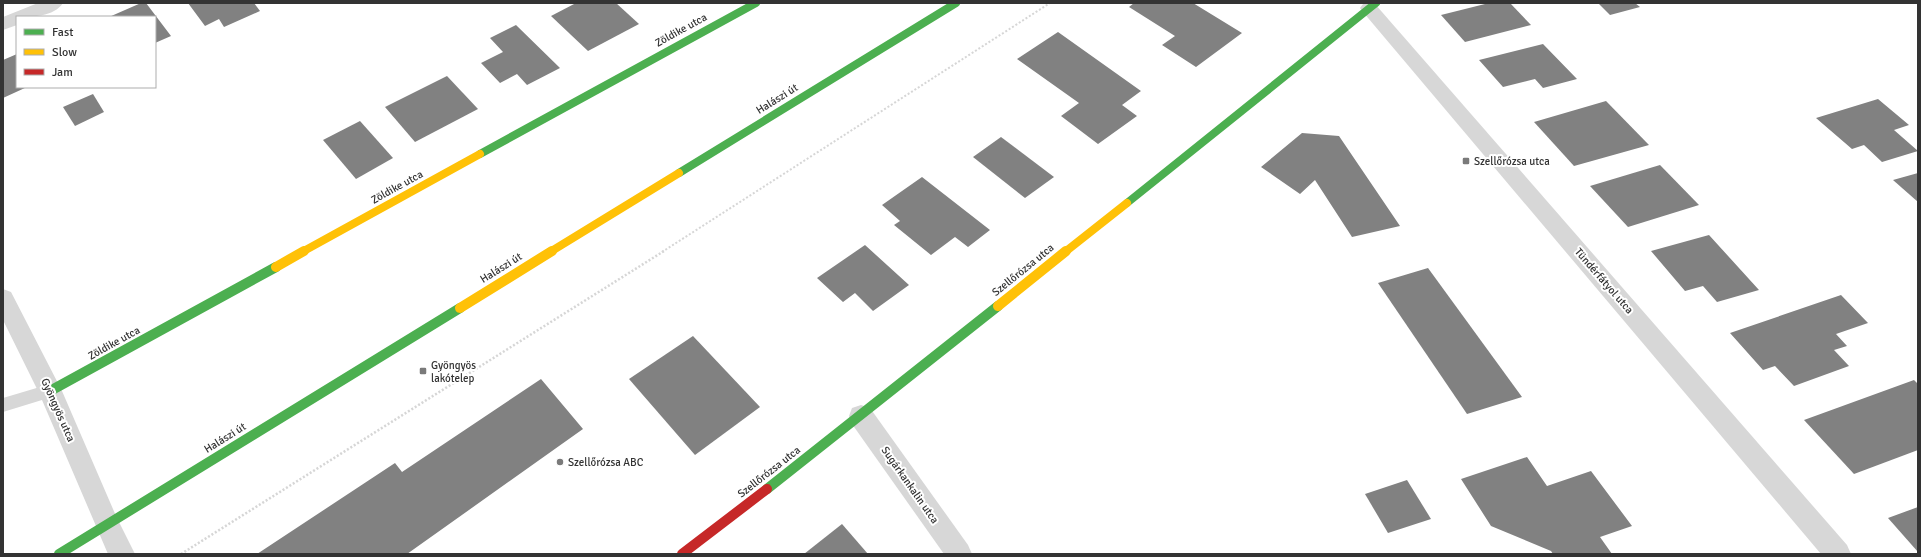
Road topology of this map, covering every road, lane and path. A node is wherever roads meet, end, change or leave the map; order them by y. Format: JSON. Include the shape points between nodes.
{"nodes":[{"id":1,"x":54,"y":3,"type":"edge"},
{"id":2,"x":756,"y":3,"type":"edge"},
{"id":3,"x":956,"y":3,"type":"edge"},
{"id":4,"x":1050,"y":3,"type":"edge"},
{"id":5,"x":1373,"y":5,"type":"edge"},
{"id":6,"x":22,"y":16,"type":"edge"},
{"id":7,"x":16,"y":18,"type":"edge"},
{"id":8,"x":3,"y":24,"type":"edge"},
{"id":9,"x":3,"y":298,"type":"edge"},
{"id":10,"x":50,"y":391,"type":"junction"},
{"id":11,"x":3,"y":405,"type":"edge"},
{"id":12,"x":861,"y":416,"type":"junction"},
{"id":13,"x":107,"y":524,"type":"junction"},
{"id":14,"x":59,"y":554,"type":"edge"},
{"id":15,"x":122,"y":554,"type":"edge"},
{"id":16,"x":181,"y":554,"type":"edge"},
{"id":17,"x":682,"y":554,"type":"edge"},
{"id":18,"x":959,"y":554,"type":"edge"},
{"id":19,"x":1838,"y":554,"type":"edge"}],
"edges":[{"from":1,"to":6,"type":"street"},
{"from":2,"to":10,"type":"street","name":"Zöldike utca"},
{"from":3,"to":13,"type":"street","name":"Halászi út"},
{"from":4,"to":16,"type":"path","via":[[690,235]]},
{"from":5,"to":12,"type":"street","name":"Szellőrózsa utca"},
{"from":5,"to":19,"type":"street","name":"Tündérfátyol utca"},
{"from":7,"to":8,"type":"street"},
{"from":9,"to":10,"type":"street","name":"Gyöngyös utca"},
{"from":10,"to":11,"type":"lane"},
{"from":10,"to":13,"type":"street","name":"Gyöngyös utca"},
{"from":12,"to":17,"type":"street","name":"Szellőrózsa utca"},
{"from":12,"to":18,"type":"street","name":"Sugárkankalin utca"},
{"from":13,"to":14,"type":"street","name":"Halászi út"},
{"from":13,"to":15,"type":"street","name":"Gyöngyös utca"}]}
